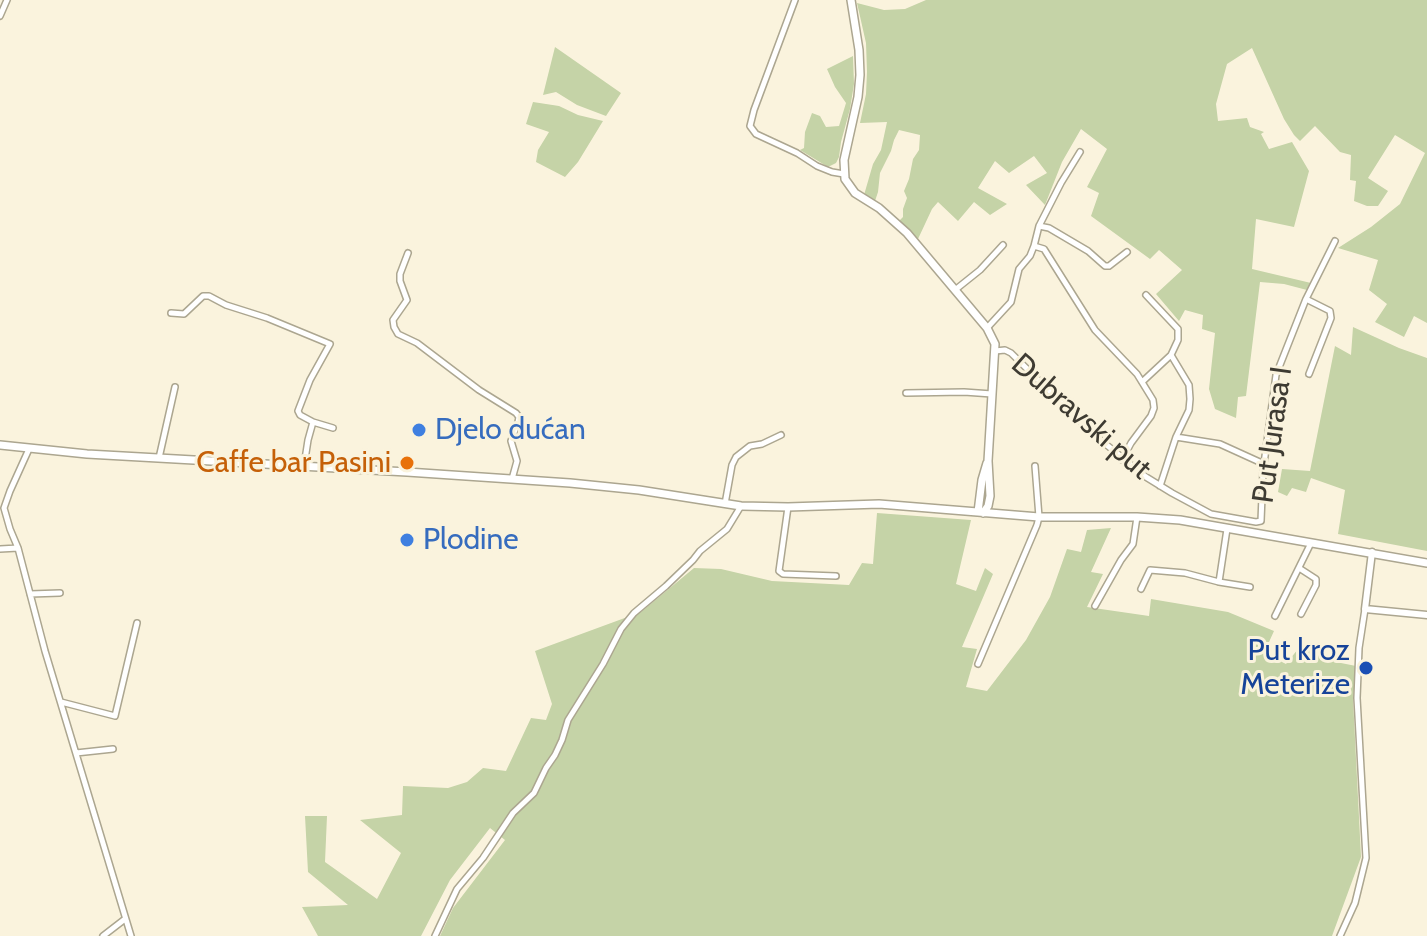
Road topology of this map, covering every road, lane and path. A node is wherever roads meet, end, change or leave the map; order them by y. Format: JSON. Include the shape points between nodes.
{"nodes":[{"id":1,"x":7,"y":0,"type":"edge"},
{"id":2,"x":795,"y":0,"type":"edge"},
{"id":3,"x":851,"y":0,"type":"edge"},
{"id":4,"x":0,"y":16,"type":"edge"},
{"id":5,"x":1080,"y":152,"type":"dead end"},
{"id":6,"x":844,"y":174,"type":"junction"},
{"id":7,"x":1039,"y":226,"type":"junction"},
{"id":8,"x":1335,"y":241,"type":"dead end"},
{"id":9,"x":1003,"y":245,"type":"dead end"},
{"id":10,"x":1034,"y":246,"type":"junction"},
{"id":11,"x":1127,"y":252,"type":"dead end"},
{"id":12,"x":408,"y":253,"type":"dead end"},
{"id":13,"x":955,"y":290,"type":"junction"},
{"id":14,"x":1146,"y":295,"type":"dead end"},
{"id":15,"x":1306,"y":299,"type":"junction"},
{"id":16,"x":171,"y":313,"type":"dead end"},
{"id":17,"x":987,"y":328,"type":"junction"},
{"id":18,"x":995,"y":351,"type":"junction"},
{"id":19,"x":1171,"y":355,"type":"junction"},
{"id":20,"x":1309,"y":374,"type":"dead end"},
{"id":21,"x":1142,"y":382,"type":"junction"},
{"id":22,"x":175,"y":387,"type":"dead end"},
{"id":23,"x":906,"y":393,"type":"dead end"},
{"id":24,"x":992,"y":394,"type":"junction"},
{"id":25,"x":313,"y":422,"type":"junction"},
{"id":26,"x":333,"y":428,"type":"dead end"},
{"id":27,"x":781,"y":435,"type":"dead end"},
{"id":28,"x":1176,"y":437,"type":"junction"},
{"id":29,"x":0,"y":445,"type":"edge"},
{"id":30,"x":29,"y":449,"type":"junction"},
{"id":31,"x":159,"y":459,"type":"junction"},
{"id":32,"x":1122,"y":460,"type":"junction"},
{"id":33,"x":988,"y":461,"type":"junction"},
{"id":34,"x":1264,"y":464,"type":"junction"},
{"id":35,"x":304,"y":466,"type":"junction"},
{"id":36,"x":1035,"y":466,"type":"dead end"},
{"id":37,"x":512,"y":479,"type":"junction"},
{"id":38,"x":1160,"y":486,"type":"junction"},
{"id":39,"x":990,"y":496,"type":"junction"},
{"id":40,"x":725,"y":504,"type":"junction"},
{"id":41,"x":741,"y":506,"type":"junction"},
{"id":42,"x":788,"y":507,"type":"junction"},
{"id":43,"x":981,"y":512,"type":"junction"},
{"id":44,"x":1013,"y":515,"type":"junction"},
{"id":45,"x":1039,"y":517,"type":"junction"},
{"id":46,"x":1137,"y":517,"type":"junction"},
{"id":47,"x":1256,"y":522,"type":"joint"},
{"id":48,"x":1227,"y":528,"type":"junction"},
{"id":49,"x":1312,"y":542,"type":"junction"},
{"id":50,"x":18,"y":548,"type":"junction"},
{"id":51,"x":0,"y":549,"type":"edge"},
{"id":52,"x":1372,"y":552,"type":"junction"},
{"id":53,"x":1427,"y":563,"type":"edge"},
{"id":54,"x":1299,"y":568,"type":"junction"},
{"id":55,"x":836,"y":576,"type":"dead end"},
{"id":56,"x":1219,"y":582,"type":"junction"},
{"id":57,"x":1250,"y":587,"type":"dead end"},
{"id":58,"x":1141,"y":589,"type":"dead end"},
{"id":59,"x":60,"y":593,"type":"dead end"},
{"id":60,"x":30,"y":594,"type":"junction"},
{"id":61,"x":1095,"y":606,"type":"dead end"},
{"id":62,"x":1365,"y":609,"type":"junction"},
{"id":63,"x":1301,"y":614,"type":"dead end"},
{"id":64,"x":1427,"y":615,"type":"edge"},
{"id":65,"x":1275,"y":616,"type":"dead end"},
{"id":66,"x":137,"y":623,"type":"dead end"},
{"id":67,"x":978,"y":664,"type":"dead end"},
{"id":68,"x":61,"y":702,"type":"junction"},
{"id":69,"x":113,"y":749,"type":"dead end"},
{"id":70,"x":76,"y":753,"type":"junction"},
{"id":71,"x":125,"y":919,"type":"junction"},
{"id":72,"x":103,"y":936,"type":"edge"},
{"id":73,"x":131,"y":936,"type":"edge"},
{"id":74,"x":435,"y":936,"type":"edge"},
{"id":75,"x":1340,"y":936,"type":"edge"}],
"edges":[{"from":1,"to":4,"type":"street"},
{"from":2,"to":6,"type":"street","via":[[750,126],[817,166]]},
{"from":3,"to":6,"type":"main road","via":[[860,75]]},
{"from":5,"to":7,"type":"street"},
{"from":6,"to":13,"type":"main road","name":"Dubravski put","via":[[855,193],[907,233]]},
{"from":7,"to":10,"type":"street"},
{"from":7,"to":11,"type":"street","via":[[1088,251],[1105,266]]},
{"from":8,"to":15,"type":"street","name":"Put Jurasa I"},
{"from":9,"to":13,"type":"street"},
{"from":10,"to":17,"type":"street","via":[[1019,269],[1011,302]]},
{"from":10,"to":21,"type":"street","via":[[1044,249],[1095,330]]},
{"from":12,"to":37,"type":"street","via":[[400,274],[407,300],[394,327],[516,413]]},
{"from":13,"to":17,"type":"main road","name":"Dubravski put"},
{"from":14,"to":19,"type":"street","via":[[1178,329]]},
{"from":15,"to":20,"type":"street","name":"Put Jurasa I","via":[[1330,311],[1331,318]]},
{"from":15,"to":34,"type":"street","name":"Put Jurasa I","via":[[1276,375]]},
{"from":16,"to":25,"type":"street","via":[[184,314],[209,296],[330,344],[298,411]]},
{"from":17,"to":18,"type":"main road","name":"Dubravski put"},
{"from":18,"to":24,"type":"main road","name":"Dubravski put"},
{"from":18,"to":32,"type":"street","name":"Dubravski put","via":[[1011,353]]},
{"from":19,"to":21,"type":"street"},
{"from":19,"to":28,"type":"street","via":[[1189,385],[1190,399]]},
{"from":21,"to":32,"type":"street","via":[[1154,408]]},
{"from":22,"to":31,"type":"street"},
{"from":23,"to":24,"type":"street"},
{"from":24,"to":33,"type":"main road","name":"Dubravski put"},
{"from":25,"to":26,"type":"street"},
{"from":25,"to":35,"type":"street"},
{"from":27,"to":40,"type":"street","via":[[736,457]]},
{"from":28,"to":34,"type":"street","via":[[1220,444]]},
{"from":28,"to":38,"type":"street"},
{"from":29,"to":30,"type":"main road"},
{"from":30,"to":31,"type":"main road"},
{"from":30,"to":50,"type":"street","via":[[4,508]]},
{"from":31,"to":35,"type":"main road"},
{"from":32,"to":38,"type":"street","name":"Dubravski put"},
{"from":33,"to":39,"type":"main road","name":"Dubravski put"},
{"from":33,"to":43,"type":"main road","name":"Dubravski put"},
{"from":34,"to":47,"type":"street","name":"Put Jurasa I","via":[[1263,513]]},
{"from":35,"to":37,"type":"main road"},
{"from":36,"to":45,"type":"street"},
{"from":37,"to":40,"type":"main road"},
{"from":38,"to":47,"type":"street","name":"Dubravski put","via":[[1211,514]]},
{"from":39,"to":43,"type":"main road","name":"Dubravski put"},
{"from":39,"to":44,"type":"main road"},
{"from":40,"to":41,"type":"main road"},
{"from":41,"to":42,"type":"main road"},
{"from":41,"to":74,"type":"street","via":[[727,529],[621,629],[568,720],[534,793],[457,889]]},
{"from":42,"to":43,"type":"main road","via":[[879,504]]},
{"from":42,"to":55,"type":"street","via":[[779,571]]},
{"from":43,"to":44,"type":"main road"},
{"from":44,"to":45,"type":"main road"},
{"from":45,"to":46,"type":"main road"},
{"from":45,"to":67,"type":"street"},
{"from":46,"to":48,"type":"main road"},
{"from":46,"to":61,"type":"street","via":[[1133,544]]},
{"from":48,"to":49,"type":"main road"},
{"from":48,"to":56,"type":"street"},
{"from":49,"to":52,"type":"main road"},
{"from":49,"to":54,"type":"street"},
{"from":50,"to":51,"type":"street"},
{"from":50,"to":60,"type":"street"},
{"from":52,"to":53,"type":"main road"},
{"from":52,"to":62,"type":"street"},
{"from":54,"to":63,"type":"street","via":[[1316,579]]},
{"from":54,"to":65,"type":"street"},
{"from":56,"to":57,"type":"street"},
{"from":56,"to":58,"type":"street","via":[[1150,570]]},
{"from":59,"to":60,"type":"street"},
{"from":60,"to":68,"type":"street"},
{"from":62,"to":64,"type":"street"},
{"from":62,"to":75,"type":"street","via":[[1357,698],[1366,858]]},
{"from":66,"to":68,"type":"street","via":[[115,716]]},
{"from":68,"to":70,"type":"street"},
{"from":69,"to":70,"type":"street"},
{"from":70,"to":71,"type":"street"},
{"from":71,"to":72,"type":"street"},
{"from":71,"to":73,"type":"street"}]}
